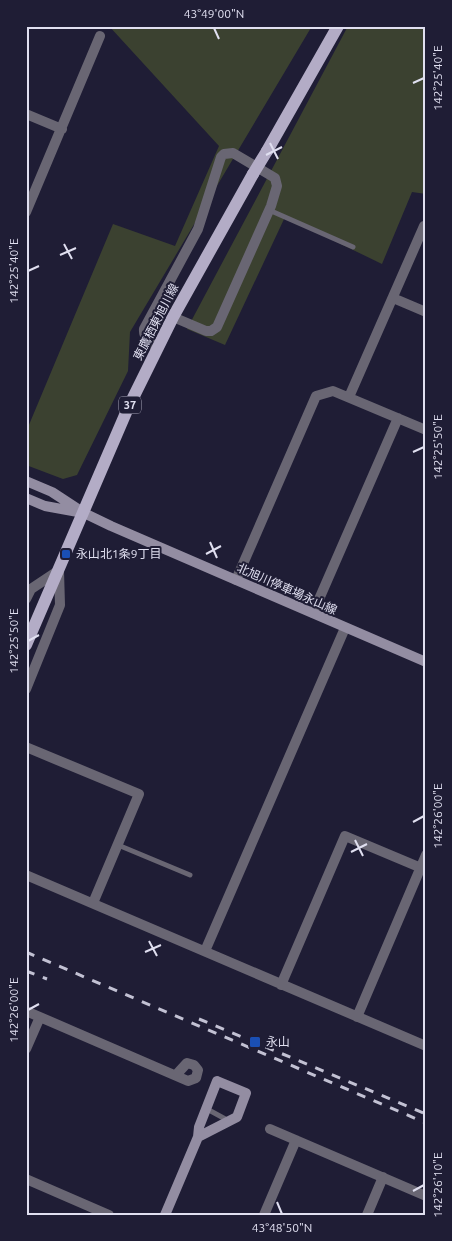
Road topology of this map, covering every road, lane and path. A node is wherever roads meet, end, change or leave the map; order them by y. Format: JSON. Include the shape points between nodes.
{"nodes":[{"id":1,"x":338,"y":26,"type":"edge"},
{"id":2,"x":100,"y":36,"type":"dead end"},
{"id":3,"x":26,"y":114,"type":"edge"},
{"id":4,"x":62,"y":128,"type":"junction"},
{"id":5,"x":269,"y":210,"type":"junction"},
{"id":6,"x":26,"y":212,"type":"edge"},
{"id":7,"x":426,"y":226,"type":"edge"},
{"id":8,"x":353,"y":247,"type":"dead end"},
{"id":9,"x":393,"y":298,"type":"junction"},
{"id":10,"x":426,"y":312,"type":"edge"},
{"id":11,"x":173,"y":317,"type":"junction"},
{"id":12,"x":158,"y":348,"type":"junction"},
{"id":13,"x":349,"y":397,"type":"junction"},
{"id":14,"x":398,"y":418,"type":"junction"},
{"id":15,"x":426,"y":430,"type":"edge"},
{"id":16,"x":26,"y":481,"type":"edge"},
{"id":17,"x":26,"y":498,"type":"edge"},
{"id":18,"x":84,"y":513,"type":"junction"},
{"id":19,"x":59,"y":571,"type":"junction"},
{"id":20,"x":236,"y":580,"type":"junction"},
{"id":21,"x":26,"y":599,"type":"edge"},
{"id":22,"x":313,"y":614,"type":"junction"},
{"id":23,"x":345,"y":628,"type":"junction"},
{"id":24,"x":26,"y":645,"type":"edge"},
{"id":25,"x":426,"y":662,"type":"edge"},
{"id":26,"x":26,"y":689,"type":"edge"},
{"id":27,"x":26,"y":747,"type":"edge"},
{"id":28,"x":117,"y":844,"type":"junction"},
{"id":29,"x":426,"y":856,"type":"edge"},
{"id":30,"x":423,"y":868,"type":"edge"},
{"id":31,"x":26,"y":875,"type":"edge"},
{"id":32,"x":190,"y":875,"type":"dead end"},
{"id":33,"x":92,"y":903,"type":"junction"},
{"id":34,"x":205,"y":951,"type":"junction"},
{"id":35,"x":281,"y":985,"type":"junction"},
{"id":36,"x":26,"y":1011,"type":"edge"},
{"id":37,"x":40,"y":1017,"type":"junction"},
{"id":38,"x":357,"y":1017,"type":"junction"},
{"id":39,"x":426,"y":1046,"type":"edge"},
{"id":40,"x":26,"y":1049,"type":"edge"},
{"id":41,"x":176,"y":1075,"type":"dead end"},
{"id":42,"x":206,"y":1109,"type":"junction"},
{"id":43,"x":229,"y":1121,"type":"junction"},
{"id":44,"x":270,"y":1129,"type":"dead end"},
{"id":45,"x":198,"y":1137,"type":"junction"},
{"id":46,"x":296,"y":1140,"type":"junction"},
{"id":47,"x":383,"y":1177,"type":"junction"},
{"id":48,"x":26,"y":1179,"type":"edge"},
{"id":49,"x":426,"y":1196,"type":"edge"},
{"id":50,"x":109,"y":1215,"type":"edge"},
{"id":51,"x":165,"y":1215,"type":"edge"},
{"id":52,"x":264,"y":1215,"type":"edge"},
{"id":53,"x":367,"y":1215,"type":"edge"}],
"edges":[{"from":1,"to":11,"type":"main road","name":"東鷹栖東旭川線","number":"37","bridge":true},
{"from":2,"to":4,"type":"street"},
{"from":3,"to":4,"type":"street"},
{"from":4,"to":6,"type":"street"},
{"from":5,"to":8,"type":"lane"},
{"from":5,"to":11,"type":"street","via":[[217,327],[206,331]]},
{"from":5,"to":12,"type":"street","via":[[275,178],[232,153],[224,154],[198,229],[144,328],[143,334]]},
{"from":7,"to":9,"type":"street"},
{"from":9,"to":10,"type":"street"},
{"from":9,"to":13,"type":"street"},
{"from":11,"to":12,"type":"main road","name":"東鷹栖東旭川線","number":"37"},
{"from":12,"to":18,"type":"main road","name":"東鷹栖東旭川線","number":"37","via":[[128,408]]},
{"from":13,"to":14,"type":"street"},
{"from":13,"to":20,"type":"street","via":[[333,391],[316,396]]},
{"from":14,"to":15,"type":"street"},
{"from":14,"to":22,"type":"street"},
{"from":16,"to":18,"type":"main road","name":"北旭川停車場永山線","via":[[52,492]]},
{"from":17,"to":18,"type":"main road","name":"北旭川停車場永山線","via":[[46,506]]},
{"from":18,"to":19,"type":"main road","name":"東鷹栖東旭川線","number":"37"},
{"from":18,"to":20,"type":"main road","name":"北旭川停車場永山線"},
{"from":19,"to":21,"type":"street","via":[[31,589]]},
{"from":19,"to":24,"type":"main road","name":"東鷹栖東旭川線","number":"37"},
{"from":19,"to":26,"type":"street","via":[[60,606]]},
{"from":20,"to":22,"type":"main road","name":"北旭川停車場永山線"},
{"from":22,"to":23,"type":"main road","name":"北旭川停車場永山線"},
{"from":23,"to":25,"type":"main road","name":"北旭川停車場永山線"},
{"from":23,"to":34,"type":"street"},
{"from":27,"to":28,"type":"street","via":[[139,794]]},
{"from":28,"to":32,"type":"lane"},
{"from":28,"to":33,"type":"street"},
{"from":29,"to":30,"type":"street"},
{"from":30,"to":35,"type":"street","via":[[345,836]]},
{"from":30,"to":38,"type":"street"},
{"from":31,"to":33,"type":"street"},
{"from":33,"to":34,"type":"street"},
{"from":34,"to":35,"type":"street"},
{"from":35,"to":38,"type":"street"},
{"from":36,"to":37,"type":"street"},
{"from":37,"to":40,"type":"street"},
{"from":37,"to":41,"type":"street"},
{"from":38,"to":39,"type":"street"},
{"from":42,"to":43,"type":"lane"},
{"from":42,"to":43,"type":"main road","via":[[217,1081],[246,1093],[237,1117]]},
{"from":42,"to":45,"type":"main road"},
{"from":43,"to":45,"type":"main road"},
{"from":44,"to":46,"type":"street"},
{"from":45,"to":51,"type":"main road"},
{"from":46,"to":47,"type":"street"},
{"from":46,"to":52,"type":"street"},
{"from":47,"to":49,"type":"street"},
{"from":47,"to":53,"type":"street"},
{"from":48,"to":50,"type":"street"}]}
